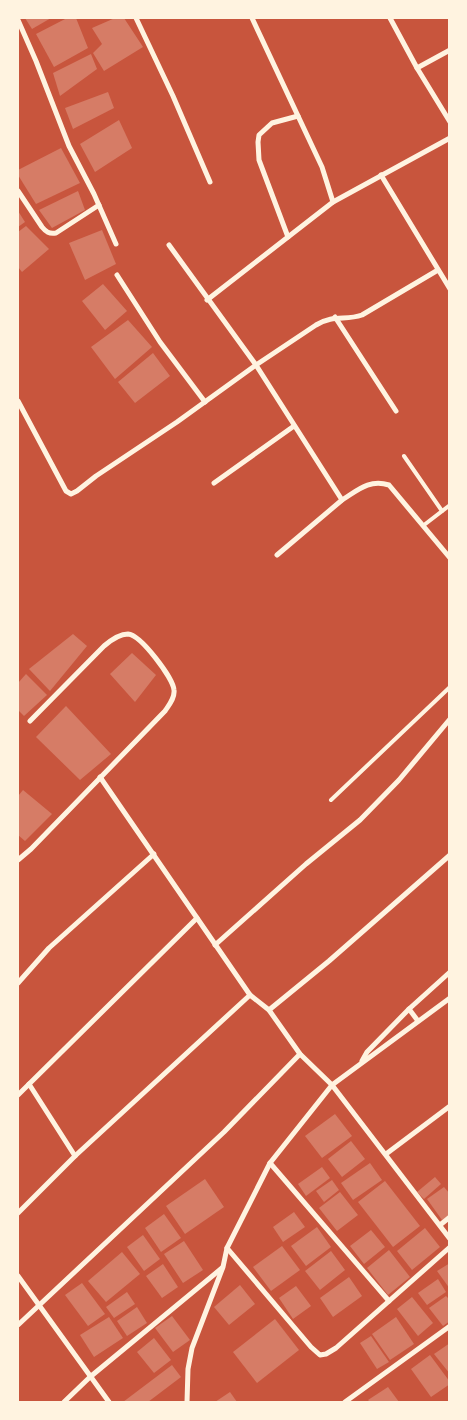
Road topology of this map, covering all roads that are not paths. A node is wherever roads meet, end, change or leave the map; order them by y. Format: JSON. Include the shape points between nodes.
{"nodes":[{"id":1,"x":136,"y":18,"type":"edge"},
{"id":2,"x":252,"y":18,"type":"edge"},
{"id":3,"x":390,"y":18,"type":"edge"},
{"id":4,"x":18,"y":20,"type":"edge"},
{"id":5,"x":450,"y":50,"type":"edge"},
{"id":6,"x":417,"y":68,"type":"junction"},
{"id":7,"x":298,"y":116,"type":"junction"},
{"id":8,"x":450,"y":122,"type":"edge"},
{"id":9,"x":450,"y":138,"type":"edge"},
{"id":10,"x":381,"y":175,"type":"junction"},
{"id":11,"x":210,"y":182,"type":"dead end"},
{"id":12,"x":18,"y":191,"type":"edge"},
{"id":13,"x":333,"y":202,"type":"junction"},
{"id":14,"x":99,"y":205,"type":"junction"},
{"id":15,"x":288,"y":237,"type":"junction"},
{"id":16,"x":116,"y":244,"type":"dead end"},
{"id":17,"x":169,"y":245,"type":"dead end"},
{"id":18,"x":438,"y":270,"type":"junction"},
{"id":19,"x":116,"y":275,"type":"dead end"},
{"id":20,"x":450,"y":289,"type":"edge"},
{"id":21,"x":207,"y":300,"type":"junction"},
{"id":22,"x":335,"y":317,"type":"junction"},
{"id":23,"x":256,"y":365,"type":"junction"},
{"id":24,"x":18,"y":401,"type":"edge"},
{"id":25,"x":205,"y":402,"type":"junction"},
{"id":26,"x":396,"y":411,"type":"dead end"},
{"id":27,"x":294,"y":426,"type":"junction"},
{"id":28,"x":404,"y":456,"type":"dead end"},
{"id":29,"x":214,"y":483,"type":"dead end"},
{"id":30,"x":342,"y":500,"type":"junction"},
{"id":31,"x":450,"y":505,"type":"edge"},
{"id":32,"x":442,"y":511,"type":"junction"},
{"id":33,"x":424,"y":525,"type":"junction"},
{"id":34,"x":278,"y":555,"type":"dead end"},
{"id":35,"x":450,"y":558,"type":"edge"},
{"id":36,"x":450,"y":687,"type":"edge"},
{"id":37,"x":450,"y":719,"type":"edge"},
{"id":38,"x":30,"y":721,"type":"dead end"},
{"id":39,"x":100,"y":777,"type":"junction"},
{"id":40,"x":330,"y":800,"type":"dead end"},
{"id":41,"x":154,"y":854,"type":"junction"},
{"id":42,"x":450,"y":855,"type":"edge"},
{"id":43,"x":18,"y":860,"type":"edge"},
{"id":44,"x":197,"y":918,"type":"junction"},
{"id":45,"x":215,"y":946,"type":"junction"},
{"id":46,"x":450,"y":972,"type":"edge"},
{"id":47,"x":18,"y":983,"type":"edge"},
{"id":48,"x":250,"y":995,"type":"junction"},
{"id":49,"x":450,"y":998,"type":"edge"},
{"id":50,"x":409,"y":1009,"type":"junction"},
{"id":51,"x":269,"y":1010,"type":"junction"},
{"id":52,"x":418,"y":1021,"type":"junction"},
{"id":53,"x":300,"y":1054,"type":"junction"},
{"id":54,"x":360,"y":1064,"type":"junction"},
{"id":55,"x":29,"y":1084,"type":"junction"},
{"id":56,"x":332,"y":1085,"type":"junction"},
{"id":57,"x":18,"y":1095,"type":"edge"},
{"id":58,"x":450,"y":1106,"type":"edge"},
{"id":59,"x":386,"y":1154,"type":"junction"},
{"id":60,"x":75,"y":1156,"type":"junction"},
{"id":61,"x":270,"y":1164,"type":"junction"},
{"id":62,"x":18,"y":1212,"type":"edge"},
{"id":63,"x":450,"y":1218,"type":"edge"},
{"id":64,"x":440,"y":1225,"type":"junction"},
{"id":65,"x":450,"y":1239,"type":"edge"},
{"id":66,"x":450,"y":1247,"type":"edge"},
{"id":67,"x":228,"y":1248,"type":"junction"},
{"id":68,"x":223,"y":1268,"type":"junction"},
{"id":69,"x":18,"y":1276,"type":"edge"},
{"id":70,"x":389,"y":1301,"type":"junction"},
{"id":71,"x":38,"y":1304,"type":"junction"},
{"id":72,"x":18,"y":1325,"type":"edge"},
{"id":73,"x":450,"y":1326,"type":"edge"},
{"id":74,"x":90,"y":1377,"type":"junction"},
{"id":75,"x":64,"y":1402,"type":"edge"},
{"id":76,"x":109,"y":1402,"type":"edge"},
{"id":77,"x":187,"y":1402,"type":"edge"},
{"id":78,"x":344,"y":1402,"type":"edge"}],
"edges":[{"from":1,"to":11,"type":"street"},
{"from":2,"to":7,"type":"street"},
{"from":3,"to":6,"type":"street"},
{"from":4,"to":14,"type":"street","via":[[70,146]]},
{"from":5,"to":6,"type":"street"},
{"from":6,"to":8,"type":"street"},
{"from":7,"to":13,"type":"street","via":[[322,167]]},
{"from":7,"to":15,"type":"street","via":[[272,123],[259,135],[258,142],[259,160]]},
{"from":9,"to":10,"type":"street"},
{"from":10,"to":13,"type":"street"},
{"from":10,"to":18,"type":"street"},
{"from":12,"to":14,"type":"street","via":[[42,227],[51,234]]},
{"from":13,"to":15,"type":"street"},
{"from":14,"to":16,"type":"street"},
{"from":15,"to":21,"type":"street"},
{"from":17,"to":21,"type":"street"},
{"from":18,"to":20,"type":"street"},
{"from":18,"to":22,"type":"street","via":[[362,315]]},
{"from":19,"to":25,"type":"street"},
{"from":21,"to":23,"type":"street"},
{"from":22,"to":23,"type":"street","via":[[316,325]]},
{"from":22,"to":26,"type":"street"},
{"from":23,"to":25,"type":"street"},
{"from":23,"to":27,"type":"street"},
{"from":24,"to":25,"type":"street","via":[[66,491],[71,494]]},
{"from":27,"to":29,"type":"street"},
{"from":27,"to":30,"type":"street"},
{"from":28,"to":32,"type":"lane"},
{"from":30,"to":33,"type":"street","via":[[369,484],[389,485]]},
{"from":30,"to":34,"type":"street"},
{"from":31,"to":32,"type":"lane"},
{"from":32,"to":33,"type":"lane"},
{"from":33,"to":35,"type":"street"},
{"from":36,"to":40,"type":"lane"},
{"from":37,"to":45,"type":"street","via":[[399,780],[360,820]]},
{"from":38,"to":39,"type":"street","via":[[113,639],[130,634],[138,640],[172,681],[174,692],[165,711]]},
{"from":39,"to":41,"type":"street"},
{"from":39,"to":43,"type":"street"},
{"from":41,"to":44,"type":"street"},
{"from":41,"to":47,"type":"street","via":[[49,948]]},
{"from":42,"to":51,"type":"street"},
{"from":44,"to":45,"type":"street"},
{"from":44,"to":55,"type":"street"},
{"from":45,"to":48,"type":"street"},
{"from":46,"to":50,"type":"street"},
{"from":48,"to":51,"type":"street"},
{"from":48,"to":60,"type":"street"},
{"from":49,"to":52,"type":"street"},
{"from":50,"to":52,"type":"street"},
{"from":50,"to":54,"type":"street","via":[[367,1052]]},
{"from":51,"to":53,"type":"street"},
{"from":52,"to":54,"type":"street"},
{"from":53,"to":56,"type":"street"},
{"from":53,"to":71,"type":"street","via":[[224,1132]]},
{"from":54,"to":56,"type":"street"},
{"from":55,"to":57,"type":"street"},
{"from":55,"to":60,"type":"street"},
{"from":56,"to":59,"type":"street"},
{"from":56,"to":61,"type":"street"},
{"from":58,"to":59,"type":"street"},
{"from":59,"to":64,"type":"street"},
{"from":60,"to":62,"type":"street"},
{"from":61,"to":67,"type":"street"},
{"from":61,"to":70,"type":"street"},
{"from":63,"to":64,"type":"street"},
{"from":64,"to":65,"type":"street"},
{"from":66,"to":70,"type":"street"},
{"from":67,"to":68,"type":"street"},
{"from":67,"to":70,"type":"street","via":[[320,1355],[336,1348]]},
{"from":68,"to":74,"type":"street"},
{"from":68,"to":77,"type":"street","via":[[192,1348]]},
{"from":69,"to":71,"type":"street"},
{"from":71,"to":72,"type":"street"},
{"from":71,"to":74,"type":"street"},
{"from":73,"to":78,"type":"street"},
{"from":74,"to":75,"type":"street"},
{"from":74,"to":76,"type":"street"}]}
